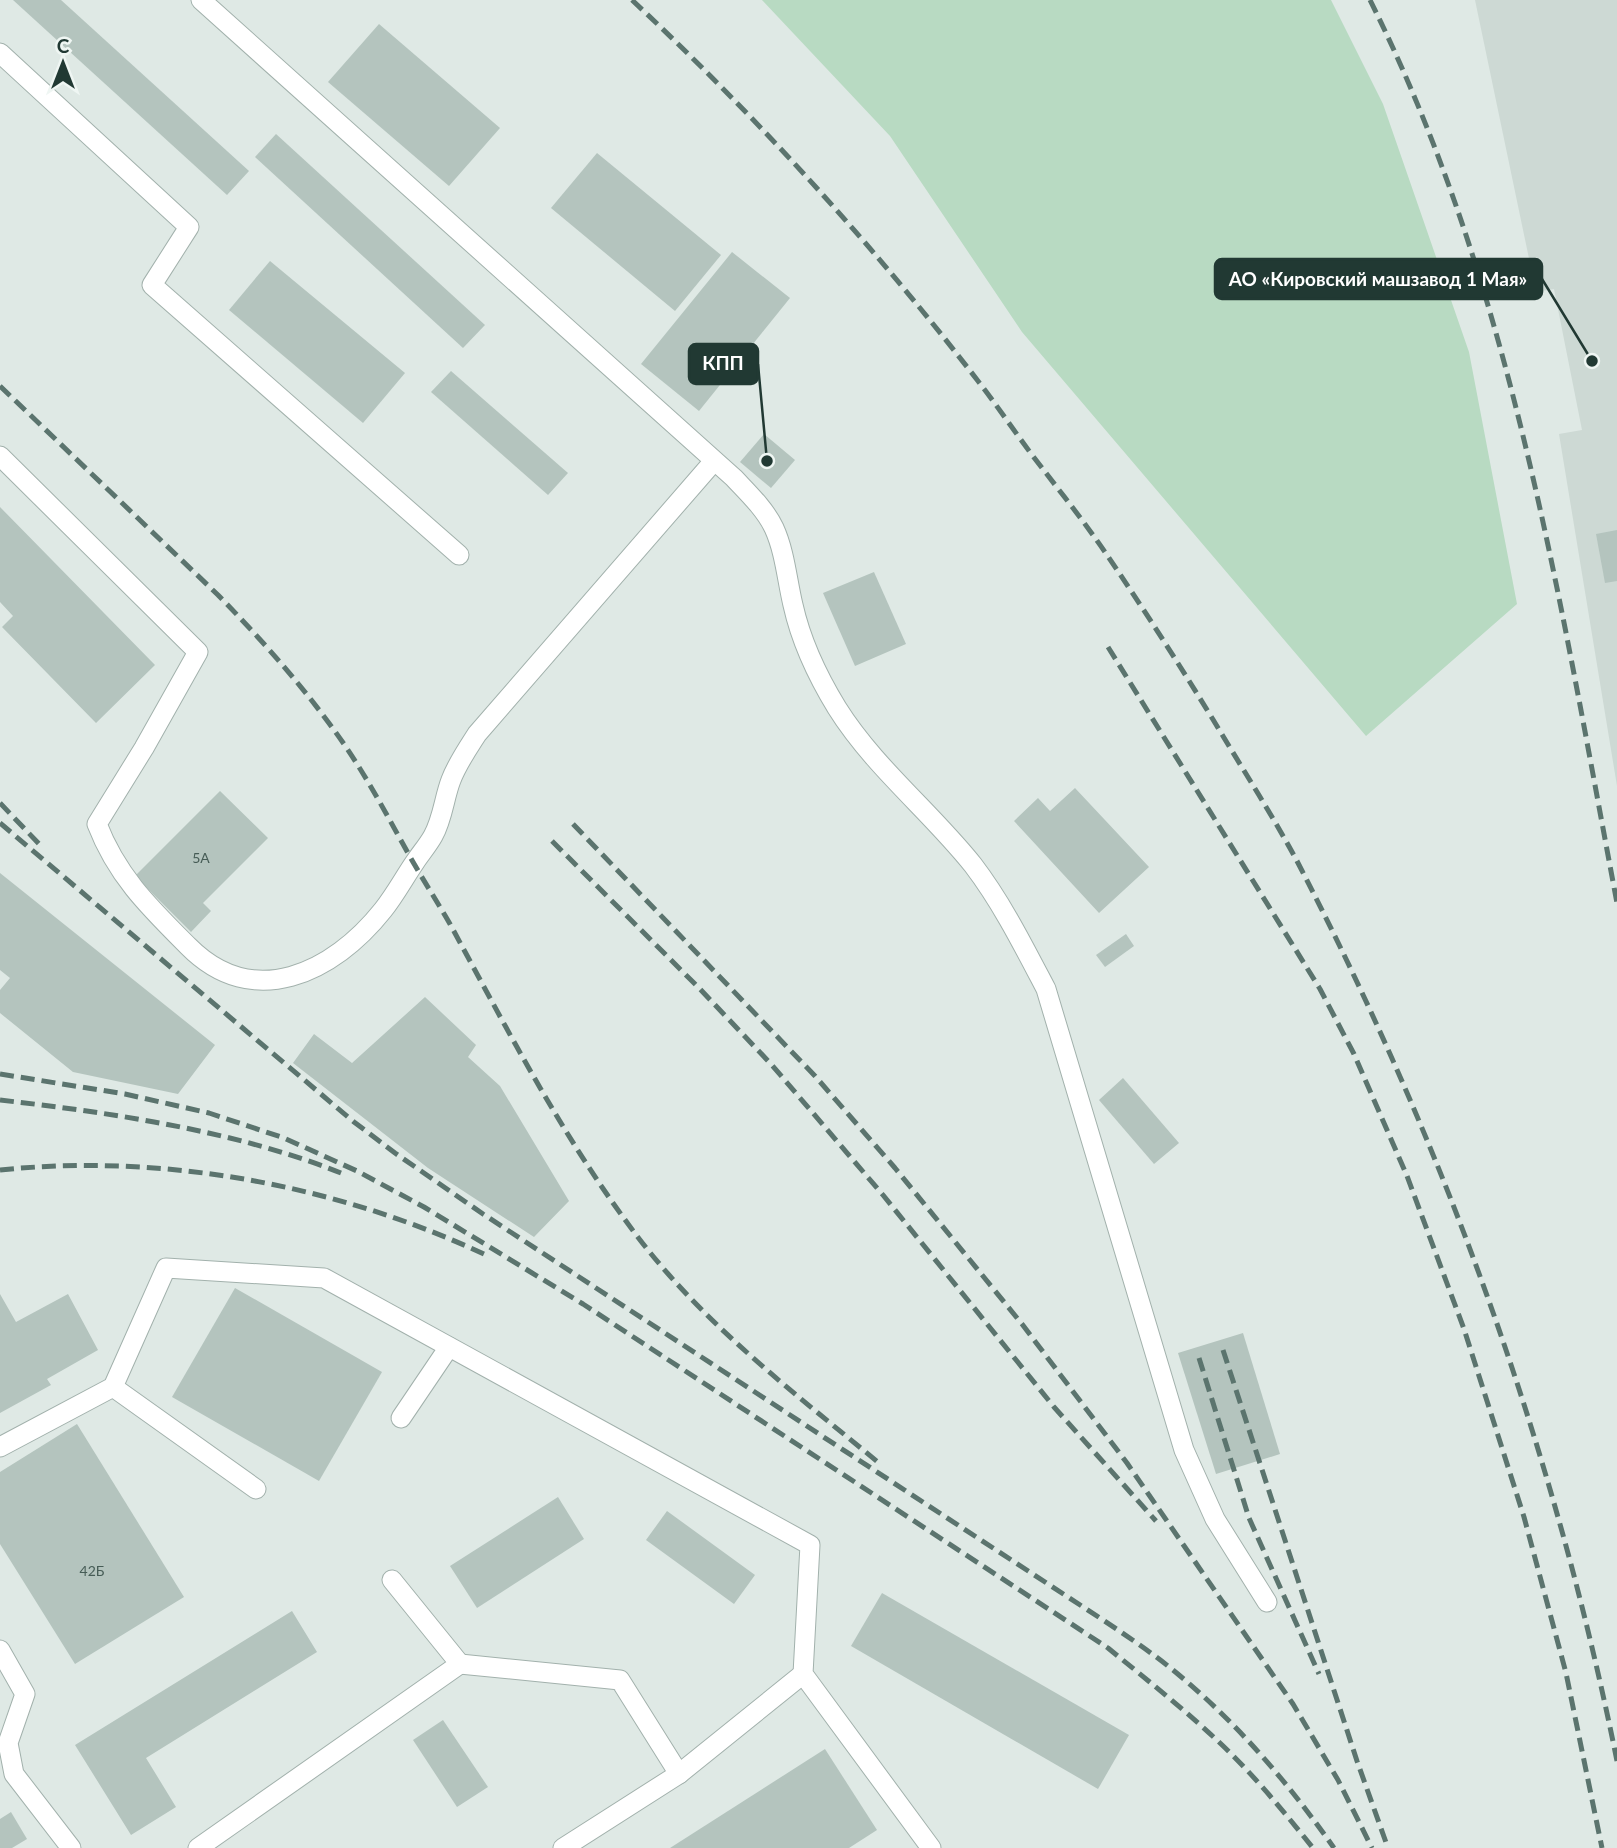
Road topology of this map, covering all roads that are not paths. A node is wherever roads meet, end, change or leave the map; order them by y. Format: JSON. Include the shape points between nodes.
{"nodes":[{"id":1,"x":201,"y":0,"type":"edge"},
{"id":2,"x":0,"y":52,"type":"edge"},
{"id":3,"x":0,"y":456,"type":"edge"},
{"id":4,"x":714,"y":461,"type":"junction"},
{"id":5,"x":458,"y":555,"type":"dead end"},
{"id":6,"x":449,"y":1347,"type":"junction"},
{"id":7,"x":113,"y":1387,"type":"junction"},
{"id":8,"x":401,"y":1418,"type":"dead end"},
{"id":9,"x":0,"y":1447,"type":"edge"},
{"id":10,"x":256,"y":1489,"type":"dead end"},
{"id":11,"x":392,"y":1580,"type":"dead end"},
{"id":12,"x":1267,"y":1602,"type":"dead end"},
{"id":13,"x":0,"y":1650,"type":"edge"},
{"id":14,"x":460,"y":1664,"type":"junction"},
{"id":15,"x":803,"y":1674,"type":"junction"},
{"id":16,"x":679,"y":1774,"type":"junction"},
{"id":17,"x":71,"y":1848,"type":"edge"},
{"id":18,"x":198,"y":1848,"type":"edge"},
{"id":19,"x":563,"y":1848,"type":"edge"},
{"id":20,"x":931,"y":1848,"type":"edge"}],
"edges":[{"from":1,"to":4,"type":"lane"},
{"from":2,"to":5,"type":"lane","via":[[189,227],[152,285]]},
{"from":3,"to":4,"type":"lane","via":[[198,652],[97,824],[107,850],[136,893],[215,969],[235,977],[275,981],[317,967],[381,913],[434,835],[451,780],[477,734]]},
{"from":4,"to":12,"type":"lane","via":[[758,504],[773,526],[811,658],[836,707],[865,747],[973,866],[1046,989],[1184,1450],[1214,1519]]},
{"from":6,"to":7,"type":"lane","via":[[324,1278],[166,1268]]},
{"from":6,"to":8,"type":"lane"},
{"from":6,"to":15,"type":"lane","via":[[810,1545]]},
{"from":7,"to":9,"type":"lane"},
{"from":7,"to":10,"type":"lane"},
{"from":11,"to":14,"type":"lane"},
{"from":13,"to":17,"type":"lane","via":[[25,1695],[8,1743],[14,1774]]},
{"from":14,"to":16,"type":"lane","via":[[620,1680]]},
{"from":14,"to":18,"type":"lane"},
{"from":15,"to":16,"type":"lane"},
{"from":15,"to":20,"type":"lane"},
{"from":16,"to":19,"type":"lane"}]}
